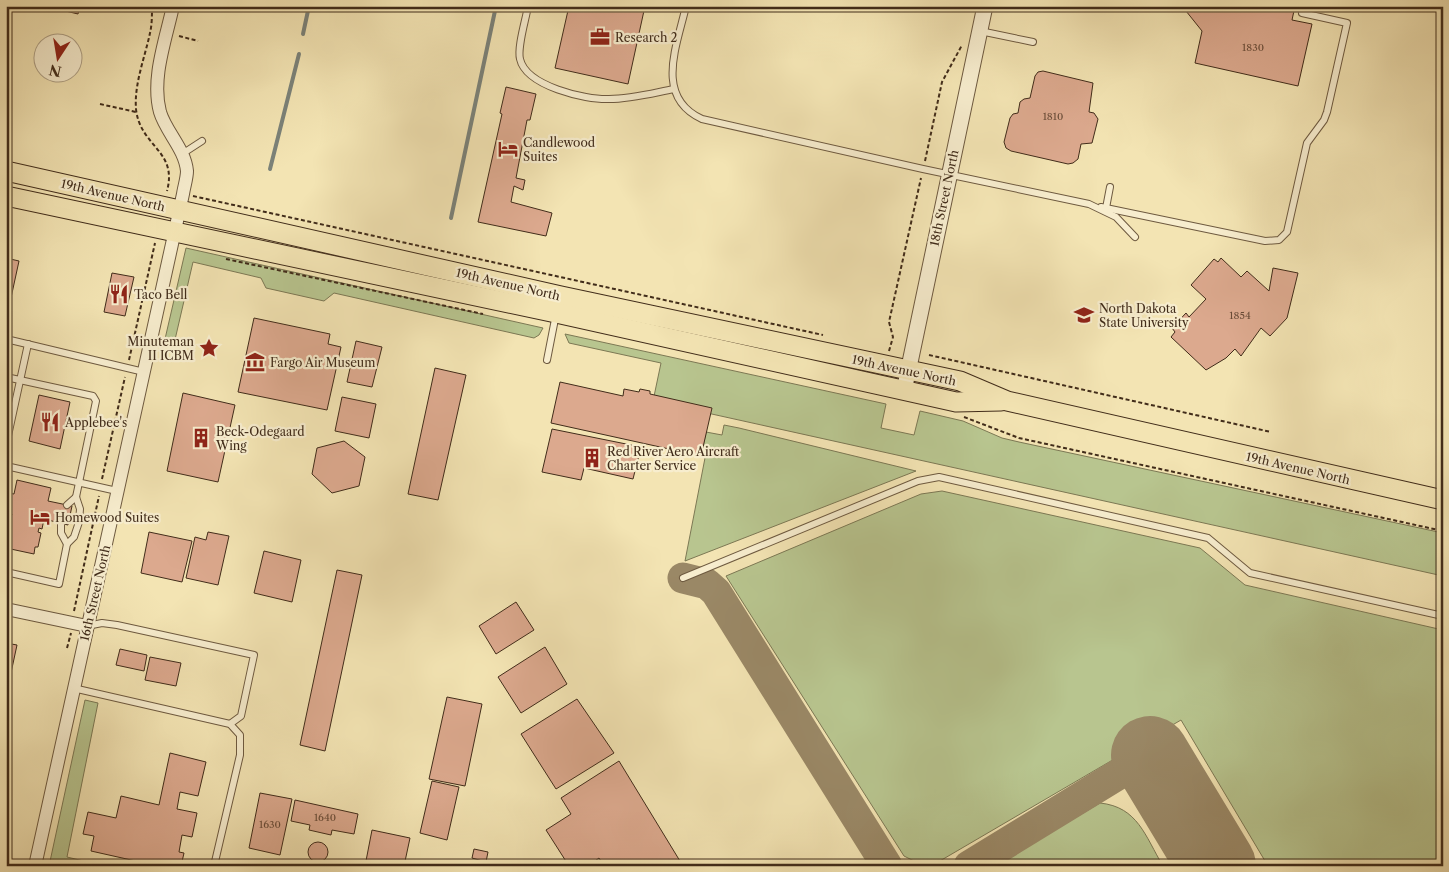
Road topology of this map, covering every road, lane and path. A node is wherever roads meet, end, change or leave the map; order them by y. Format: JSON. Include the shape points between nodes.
{"nodes":[{"id":1,"x":173,"y":6,"type":"edge"},
{"id":2,"x":528,"y":6,"type":"edge"},
{"id":3,"x":686,"y":6,"type":"edge"},
{"id":4,"x":985,"y":6,"type":"edge"},
{"id":5,"x":1302,"y":13,"type":"dead end"},
{"id":6,"x":980,"y":31,"type":"junction"},
{"id":7,"x":964,"y":42,"type":"dead end"},
{"id":8,"x":1033,"y":42,"type":"dead end"},
{"id":9,"x":674,"y":89,"type":"junction"},
{"id":10,"x":100,"y":104,"type":"dead end"},
{"id":11,"x":136,"y":112,"type":"dead end"},
{"id":12,"x":202,"y":142,"type":"dead end"},
{"id":13,"x":182,"y":154,"type":"junction"},
{"id":14,"x":923,"y":169,"type":"junction"},
{"id":15,"x":7,"y":172,"type":"edge"},
{"id":16,"x":948,"y":175,"type":"junction"},
{"id":17,"x":1110,"y":187,"type":"dead end"},
{"id":18,"x":161,"y":189,"type":"dead end"},
{"id":19,"x":6,"y":196,"type":"edge"},
{"id":20,"x":181,"y":202,"type":"junction"},
{"id":21,"x":1089,"y":204,"type":"junction"},
{"id":22,"x":1106,"y":208,"type":"junction"},
{"id":23,"x":174,"y":232,"type":"junction"},
{"id":24,"x":1134,"y":237,"type":"dead end"},
{"id":25,"x":155,"y":242,"type":"dead end"},
{"id":26,"x":374,"y":292,"type":"dead end"},
{"id":27,"x":556,"y":313,"type":"junction"},
{"id":28,"x":485,"y":314,"type":"dead end"},
{"id":29,"x":826,"y":336,"type":"dead end"},
{"id":30,"x":6,"y":339,"type":"edge"},
{"id":31,"x":28,"y":344,"type":"junction"},
{"id":32,"x":885,"y":353,"type":"dead end"},
{"id":33,"x":929,"y":355,"type":"dead end"},
{"id":34,"x":547,"y":360,"type":"dead end"},
{"id":35,"x":127,"y":368,"type":"junction"},
{"id":36,"x":908,"y":371,"type":"junction"},
{"id":37,"x":144,"y":372,"type":"junction"},
{"id":38,"x":6,"y":377,"type":"edge"},
{"id":39,"x":20,"y":380,"type":"junction"},
{"id":40,"x":904,"y":390,"type":"junction"},
{"id":41,"x":1007,"y":401,"type":"junction"},
{"id":42,"x":962,"y":416,"type":"dead end"},
{"id":43,"x":1271,"y":432,"type":"dead end"},
{"id":44,"x":6,"y":445,"type":"edge"},
{"id":45,"x":6,"y":466,"type":"edge"},
{"id":46,"x":79,"y":482,"type":"junction"},
{"id":47,"x":100,"y":487,"type":"junction"},
{"id":48,"x":117,"y":491,"type":"junction"},
{"id":49,"x":76,"y":497,"type":"junction"},
{"id":50,"x":1443,"y":500,"type":"edge"},
{"id":51,"x":66,"y":505,"type":"dead end"},
{"id":52,"x":62,"y":523,"type":"dead end"},
{"id":53,"x":1443,"y":531,"type":"edge"},
{"id":54,"x":67,"y":544,"type":"junction"},
{"id":55,"x":6,"y":572,"type":"edge"},
{"id":56,"x":682,"y":578,"type":"dead end"},
{"id":57,"x":6,"y":609,"type":"edge"},
{"id":58,"x":1443,"y":616,"type":"edge"},
{"id":59,"x":73,"y":623,"type":"junction"},
{"id":60,"x":87,"y":626,"type":"junction"},
{"id":61,"x":67,"y":648,"type":"dead end"},
{"id":62,"x":74,"y":688,"type":"junction"},
{"id":63,"x":230,"y":724,"type":"junction"},
{"id":64,"x":35,"y":866,"type":"edge"},
{"id":65,"x":214,"y":866,"type":"edge"}],
"edges":[{"from":1,"to":13,"type":"street","via":[[157,96],[167,130]]},
{"from":2,"to":9,"type":"lane","via":[[519,57],[529,76],[538,82],[607,100]]},
{"from":3,"to":9,"type":"lane","via":[[672,66]]},
{"from":4,"to":6,"type":"street","name":"18th Street North"},
{"from":5,"to":22,"type":"lane","via":[[1347,23],[1327,112],[1306,143],[1286,232],[1279,240],[1266,241]]},
{"from":6,"to":8,"type":"lane"},
{"from":6,"to":16,"type":"street","name":"18th Street North"},
{"from":7,"to":14,"type":"path","via":[[942,82]]},
{"from":9,"to":14,"type":"lane","via":[[683,107],[702,119]]},
{"from":10,"to":11,"type":"path"},
{"from":12,"to":13,"type":"lane"},
{"from":13,"to":20,"type":"street","name":"16th Street North","via":[[187,171]]},
{"from":14,"to":16,"type":"lane"},
{"from":14,"to":32,"type":"path","via":[[889,322],[893,337],[891,348]]},
{"from":15,"to":20,"type":"main road","name":"19th Avenue North"},
{"from":16,"to":21,"type":"lane"},
{"from":16,"to":36,"type":"street","name":"18th Street North"},
{"from":17,"to":22,"type":"lane"},
{"from":18,"to":20,"type":"path"},
{"from":19,"to":23,"type":"main road","name":"19th Avenue North"},
{"from":20,"to":23,"type":"street","name":"16th Street North"},
{"from":20,"to":29,"type":"path"},
{"from":20,"to":36,"type":"main road","name":"19th Avenue North"},
{"from":21,"to":22,"type":"lane"},
{"from":21,"to":24,"type":"lane","via":[[1116,217]]},
{"from":23,"to":27,"type":"main road","name":"19th Avenue North"},
{"from":23,"to":37,"type":"street","name":"16th Street North"},
{"from":25,"to":35,"type":"path"},
{"from":26,"to":28,"type":"path"},
{"from":27,"to":34,"type":"lane"},
{"from":27,"to":40,"type":"main road","name":"19th Avenue North"},
{"from":30,"to":31,"type":"lane"},
{"from":31,"to":35,"type":"lane"},
{"from":31,"to":39,"type":"lane"},
{"from":33,"to":43,"type":"path"},
{"from":35,"to":37,"type":"lane"},
{"from":35,"to":47,"type":"path"},
{"from":36,"to":40,"type":"street","name":"18th Street North"},
{"from":36,"to":41,"type":"main road","name":"19th Avenue North","via":[[960,381]]},
{"from":37,"to":48,"type":"street","name":"16th Street North"},
{"from":38,"to":39,"type":"lane"},
{"from":39,"to":44,"type":"lane"},
{"from":39,"to":46,"type":"lane","via":[[93,396],[96,401]]},
{"from":40,"to":41,"type":"main road","name":"19th Avenue North","via":[[956,402]]},
{"from":41,"to":50,"type":"main road","name":"19th Avenue North"},
{"from":42,"to":53,"type":"path","via":[[1019,438]]},
{"from":45,"to":46,"type":"lane"},
{"from":46,"to":47,"type":"lane"},
{"from":46,"to":49,"type":"lane"},
{"from":47,"to":48,"type":"lane"},
{"from":47,"to":59,"type":"path"},
{"from":48,"to":60,"type":"street","name":"16th Street North"},
{"from":49,"to":51,"type":"lane"},
{"from":49,"to":54,"type":"lane","via":[[80,509],[79,522],[74,537]]},
{"from":52,"to":54,"type":"lane","via":[[61,532]]},
{"from":54,"to":55,"type":"lane","via":[[59,584]]},
{"from":56,"to":58,"type":"lane","via":[[918,481],[939,477],[1208,538],[1250,573]]},
{"from":57,"to":59,"type":"street"},
{"from":59,"to":60,"type":"street"},
{"from":59,"to":61,"type":"path"},
{"from":60,"to":62,"type":"street","name":"16th Street North"},
{"from":60,"to":63,"type":"lane","via":[[117,625],[254,655],[240,716]]},
{"from":62,"to":63,"type":"lane"},
{"from":62,"to":64,"type":"street","name":"16th Street North"},
{"from":63,"to":65,"type":"lane","via":[[240,735],[240,755]]}]}
